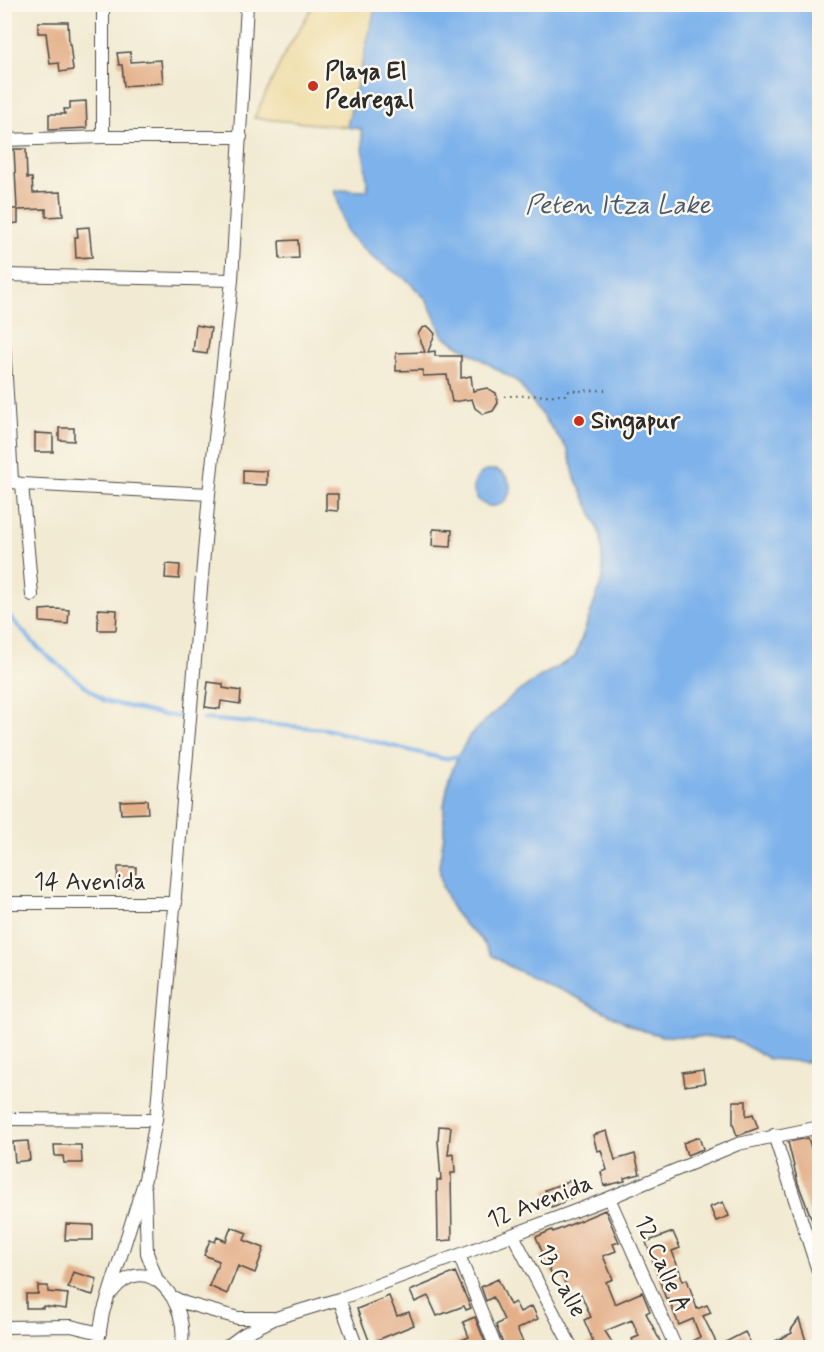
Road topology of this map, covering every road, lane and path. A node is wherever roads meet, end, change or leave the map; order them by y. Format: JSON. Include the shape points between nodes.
{"nodes":[{"id":1,"x":103,"y":4,"type":"edge"},
{"id":2,"x":247,"y":4,"type":"edge"},
{"id":3,"x":103,"y":137,"type":"junction"},
{"id":4,"x":241,"y":137,"type":"junction"},
{"id":5,"x":4,"y":140,"type":"edge"},
{"id":6,"x":4,"y":275,"type":"edge"},
{"id":7,"x":232,"y":280,"type":"junction"},
{"id":8,"x":4,"y":344,"type":"edge"},
{"id":9,"x":606,"y":390,"type":"dead end"},
{"id":10,"x":504,"y":396,"type":"dead end"},
{"id":11,"x":13,"y":481,"type":"edge"},
{"id":12,"x":210,"y":494,"type":"junction"},
{"id":13,"x":32,"y":595,"type":"dead end"},
{"id":14,"x":4,"y":903,"type":"edge"},
{"id":15,"x":176,"y":903,"type":"junction"},
{"id":16,"x":4,"y":1119,"type":"edge"},
{"id":17,"x":156,"y":1120,"type":"junction"},
{"id":18,"x":819,"y":1127,"type":"edge"},
{"id":19,"x":774,"y":1135,"type":"junction"},
{"id":20,"x":145,"y":1179,"type":"junction"},
{"id":21,"x":609,"y":1198,"type":"junction"},
{"id":22,"x":513,"y":1234,"type":"junction"},
{"id":23,"x":459,"y":1255,"type":"junction"},
{"id":24,"x":819,"y":1277,"type":"edge"},
{"id":25,"x":158,"y":1280,"type":"junction"},
{"id":26,"x":110,"y":1294,"type":"junction"},
{"id":27,"x":171,"y":1296,"type":"junction"},
{"id":28,"x":339,"y":1299,"type":"junction"},
{"id":29,"x":276,"y":1317,"type":"junction"},
{"id":30,"x":4,"y":1327,"type":"edge"},
{"id":31,"x":100,"y":1333,"type":"junction"},
{"id":32,"x":97,"y":1347,"type":"edge"},
{"id":33,"x":181,"y":1347,"type":"edge"},
{"id":34,"x":225,"y":1347,"type":"edge"},
{"id":35,"x":357,"y":1347,"type":"edge"},
{"id":36,"x":496,"y":1347,"type":"edge"},
{"id":37,"x":572,"y":1347,"type":"edge"},
{"id":38,"x":676,"y":1347,"type":"edge"}],
"edges":[{"from":1,"to":3,"type":"street"},
{"from":2,"to":4,"type":"street"},
{"from":3,"to":4,"type":"street"},
{"from":3,"to":5,"type":"street"},
{"from":4,"to":7,"type":"street"},
{"from":6,"to":7,"type":"street"},
{"from":7,"to":12,"type":"street"},
{"from":8,"to":11,"type":"street"},
{"from":9,"to":10,"type":"path","via":[[569,391],[566,396]]},
{"from":11,"to":12,"type":"street"},
{"from":11,"to":13,"type":"street"},
{"from":12,"to":15,"type":"street"},
{"from":14,"to":15,"type":"street","name":"14 Avenida"},
{"from":15,"to":17,"type":"street"},
{"from":16,"to":17,"type":"street"},
{"from":17,"to":20,"type":"street"},
{"from":18,"to":19,"type":"street","name":"12 Avenida"},
{"from":19,"to":21,"type":"street","name":"12 Avenida","via":[[738,1143]]},
{"from":19,"to":24,"type":"street"},
{"from":20,"to":25,"type":"street","via":[[147,1253]]},
{"from":20,"to":26,"type":"street"},
{"from":21,"to":22,"type":"street","name":"12 Avenida"},
{"from":21,"to":38,"type":"street","name":"12 Calle A"},
{"from":22,"to":23,"type":"street","name":"12 Avenida"},
{"from":22,"to":37,"type":"street","name":"13 Calle"},
{"from":23,"to":28,"type":"street","name":"12 Avenida"},
{"from":23,"to":36,"type":"street"},
{"from":25,"to":26,"type":"street","via":[[129,1278],[119,1282]]},
{"from":25,"to":27,"type":"street"},
{"from":26,"to":31,"type":"street"},
{"from":27,"to":29,"type":"street","name":"12 Avenida","via":[[238,1318]]},
{"from":27,"to":33,"type":"street","via":[[183,1326]]},
{"from":28,"to":29,"type":"street","name":"12 Avenida"},
{"from":28,"to":35,"type":"street"},
{"from":29,"to":34,"type":"street","name":"12 Avenida"},
{"from":30,"to":31,"type":"street","via":[[71,1326]]},
{"from":31,"to":32,"type":"street"}]}
